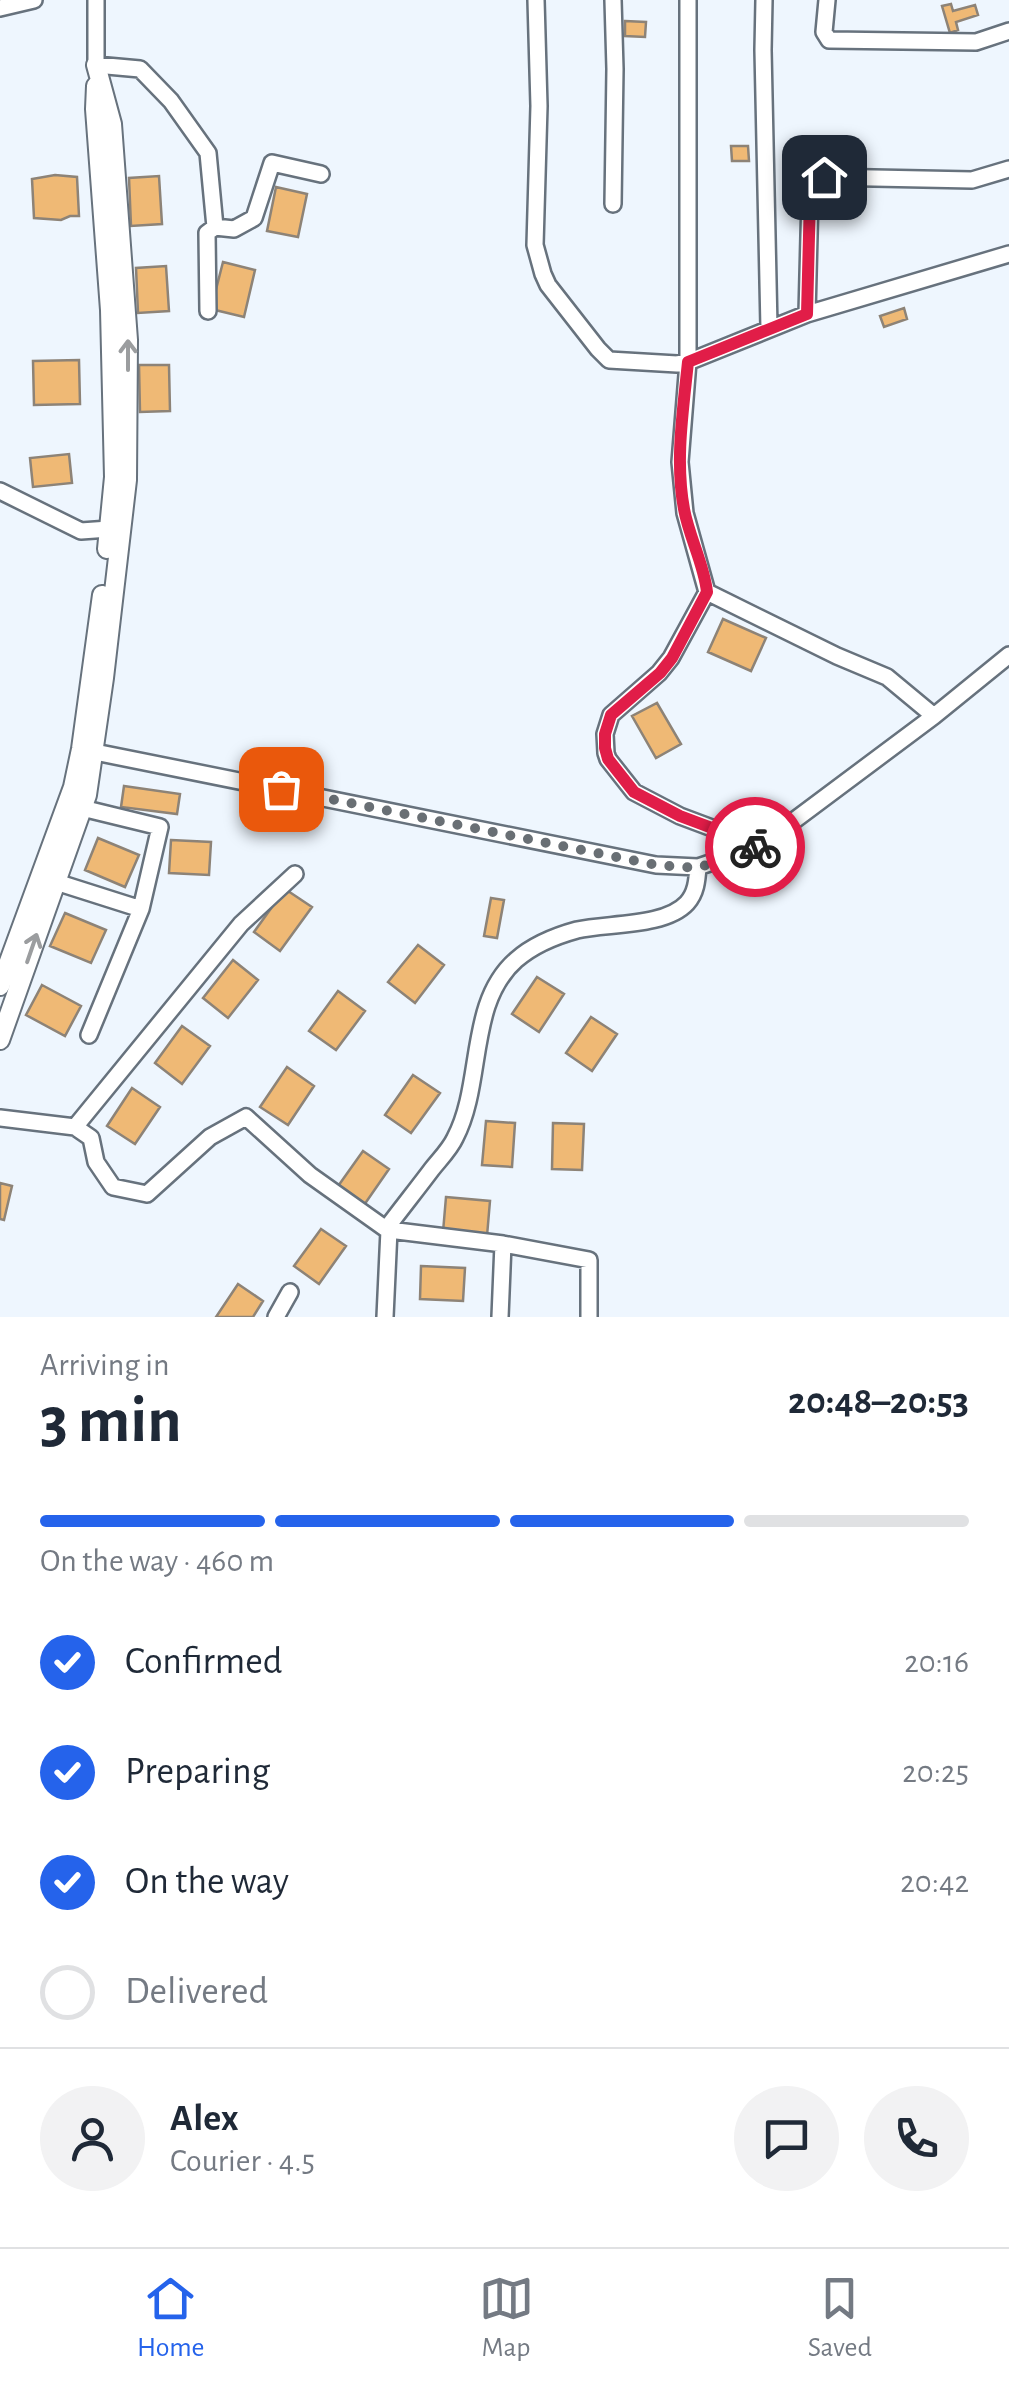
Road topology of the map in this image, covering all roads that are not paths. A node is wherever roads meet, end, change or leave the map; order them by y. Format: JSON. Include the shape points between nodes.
{"nodes":[{"id":1,"x":34,"y":0,"type":"edge"},
{"id":2,"x":96,"y":0,"type":"edge"},
{"id":3,"x":536,"y":0,"type":"edge"},
{"id":4,"x":613,"y":0,"type":"edge"},
{"id":5,"x":688,"y":0,"type":"edge"},
{"id":6,"x":764,"y":0,"type":"edge"},
{"id":7,"x":826,"y":0,"type":"edge"},
{"id":8,"x":0,"y":8,"type":"edge"},
{"id":9,"x":1009,"y":32,"type":"edge"},
{"id":10,"x":96,"y":66,"type":"junction"},
{"id":11,"x":1009,"y":169,"type":"edge"},
{"id":12,"x":321,"y":174,"type":"dead end"},
{"id":13,"x":613,"y":204,"type":"dead end"},
{"id":14,"x":215,"y":227,"type":"junction"},
{"id":15,"x":1009,"y":254,"type":"edge"},
{"id":16,"x":208,"y":311,"type":"dead end"},
{"id":17,"x":807,"y":314,"type":"junction"},
{"id":18,"x":769,"y":328,"type":"junction"},
{"id":19,"x":688,"y":362,"type":"junction"},
{"id":20,"x":0,"y":491,"type":"edge"},
{"id":21,"x":110,"y":529,"type":"junction"},
{"id":22,"x":707,"y":592,"type":"junction"},
{"id":23,"x":1009,"y":655,"type":"edge"},
{"id":24,"x":934,"y":716,"type":"junction"},
{"id":25,"x":87,"y":750,"type":"junction"},
{"id":26,"x":82,"y":808,"type":"junction"},
{"id":27,"x":760,"y":846,"type":"junction"},
{"id":28,"x":698,"y":868,"type":"junction"},
{"id":29,"x":295,"y":874,"type":"dead end"},
{"id":30,"x":56,"y":882,"type":"junction"},
{"id":31,"x":141,"y":909,"type":"junction"},
{"id":32,"x":0,"y":986,"type":"edge"},
{"id":33,"x":88,"y":1034,"type":"dead end"},
{"id":34,"x":0,"y":1040,"type":"edge"},
{"id":35,"x":0,"y":1118,"type":"edge"},
{"id":36,"x":75,"y":1127,"type":"junction"},
{"id":37,"x":388,"y":1230,"type":"junction"},
{"id":38,"x":503,"y":1244,"type":"junction"},
{"id":39,"x":290,"y":1292,"type":"dead end"},
{"id":40,"x":276,"y":1317,"type":"edge"},
{"id":41,"x":386,"y":1317,"type":"edge"},
{"id":42,"x":500,"y":1317,"type":"edge"},
{"id":43,"x":589,"y":1317,"type":"edge"}],
"edges":[{"from":1,"to":8,"type":"street"},
{"from":2,"to":10,"type":"street"},
{"from":3,"to":19,"type":"street","via":[[535,246],[543,274],[609,360]]},
{"from":4,"to":13,"type":"street"},
{"from":5,"to":19,"type":"street"},
{"from":6,"to":18,"type":"street"},
{"from":7,"to":9,"type":"street","via":[[829,40],[976,42]]},
{"from":10,"to":14,"type":"street","via":[[140,68],[180,114],[208,153]]},
{"from":10,"to":21,"type":"street","via":[[110,310]]},
{"from":25,"to":10,"type":"street","one_way":true,"via":[[104,678],[128,480],[128,340],[112,124]]},
{"from":11,"to":17,"type":"street","via":[[972,180],[814,182]]},
{"from":12,"to":14,"type":"street","via":[[272,163],[254,218],[234,228]]},
{"from":14,"to":16,"type":"street","via":[[207,233]]},
{"from":15,"to":17,"type":"street"},
{"from":17,"to":18,"type":"street"},
{"from":18,"to":19,"type":"street"},
{"from":19,"to":22,"type":"street","via":[[681,490]]},
{"from":20,"to":21,"type":"street","via":[[80,532]]},
{"from":21,"to":25,"type":"street"},
{"from":22,"to":24,"type":"street","via":[[887,677]]},
{"from":22,"to":27,"type":"street","via":[[672,658],[611,715],[605,748],[634,792]]},
{"from":23,"to":24,"type":"street"},
{"from":24,"to":27,"type":"street"},
{"from":25,"to":26,"type":"street"},
{"from":25,"to":28,"type":"street","via":[[656,865]]},
{"from":25,"to":32,"type":"street"},
{"from":26,"to":30,"type":"street"},
{"from":26,"to":31,"type":"street","via":[[160,827]]},
{"from":27,"to":28,"type":"street"},
{"from":28,"to":37,"type":"street","via":[[693,894],[678,910],[576,930],[512,962],[490,995],[471,1096],[455,1139]]},
{"from":29,"to":36,"type":"street","via":[[241,924]]},
{"from":30,"to":31,"type":"street"},
{"from":34,"to":30,"type":"street","one_way":true},
{"from":31,"to":33,"type":"street"},
{"from":35,"to":36,"type":"street"},
{"from":36,"to":37,"type":"street","via":[[91,1138],[96,1162],[113,1187],[147,1194],[210,1137],[246,1117],[310,1175]]},
{"from":37,"to":38,"type":"street"},
{"from":37,"to":41,"type":"street"},
{"from":38,"to":42,"type":"street"},
{"from":38,"to":43,"type":"street","via":[[588,1260]]},
{"from":39,"to":40,"type":"street"}]}
